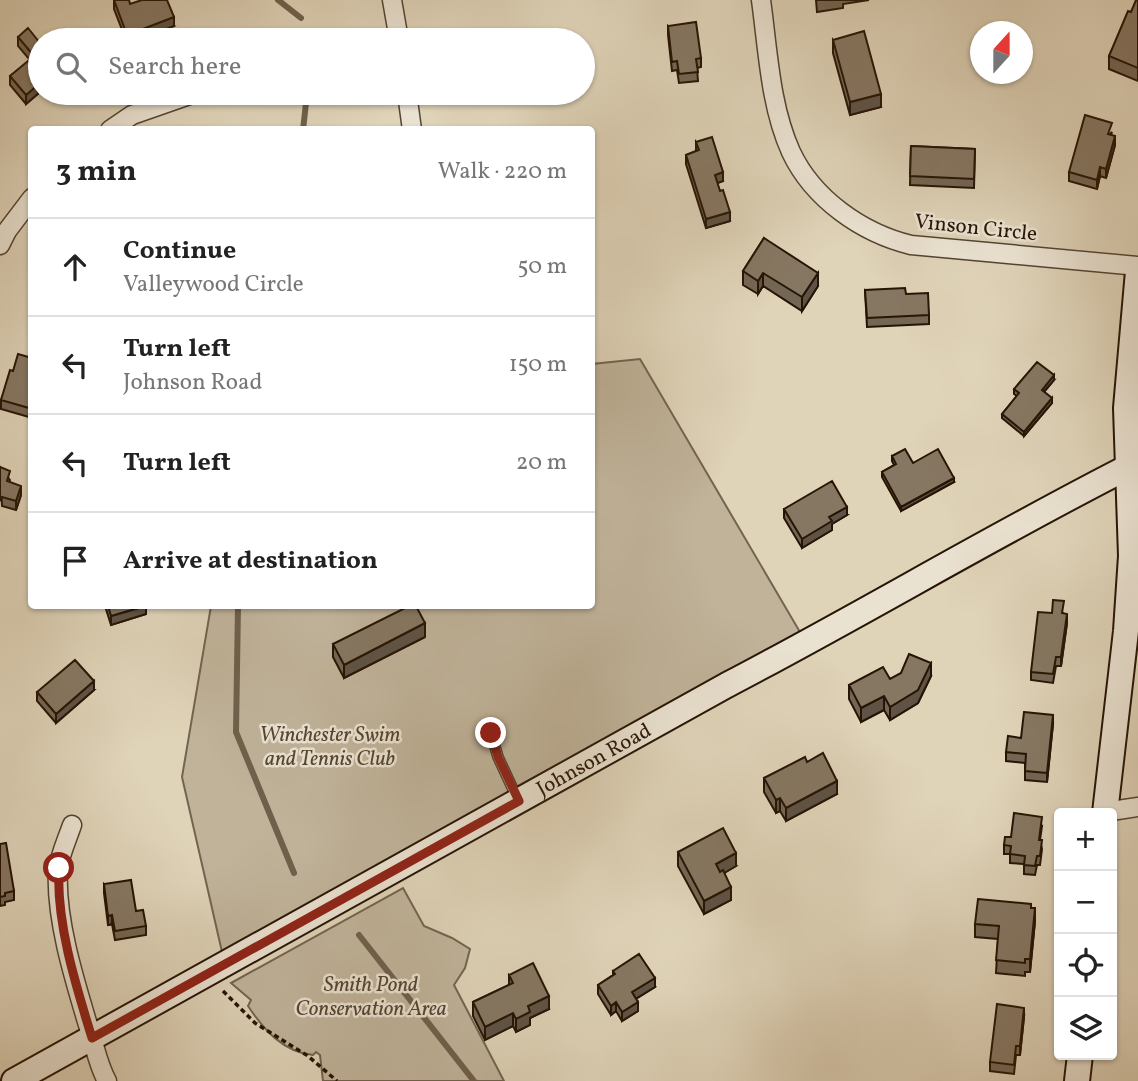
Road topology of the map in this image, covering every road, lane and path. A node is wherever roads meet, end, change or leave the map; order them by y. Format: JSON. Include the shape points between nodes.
{"nodes":[{"id":1,"x":392,"y":0,"type":"edge"},
{"id":2,"x":761,"y":0,"type":"edge"},
{"id":3,"x":397,"y":28,"type":"edge"},
{"id":4,"x":161,"y":105,"type":"edge"},
{"id":5,"x":409,"y":105,"type":"edge"},
{"id":6,"x":116,"y":126,"type":"edge"},
{"id":7,"x":411,"y":126,"type":"edge"},
{"id":8,"x":28,"y":203,"type":"edge"},
{"id":9,"x":0,"y":245,"type":"edge"},
{"id":10,"x":1138,"y":269,"type":"edge"},
{"id":11,"x":1133,"y":464,"type":"edge"},
{"id":12,"x":491,"y":733,"type":"dead end"},
{"id":13,"x":519,"y":801,"type":"junction"},
{"id":14,"x":1138,"y":807,"type":"edge"},
{"id":15,"x":1106,"y":808,"type":"edge"},
{"id":16,"x":1117,"y":811,"type":"edge"},
{"id":17,"x":72,"y":825,"type":"dead end"},
{"id":18,"x":206,"y":975,"type":"junction"},
{"id":19,"x":92,"y":1038,"type":"junction"},
{"id":20,"x":1079,"y":1060,"type":"edge"},
{"id":21,"x":14,"y":1081,"type":"edge"},
{"id":22,"x":107,"y":1081,"type":"edge"},
{"id":23,"x":337,"y":1081,"type":"edge"},
{"id":24,"x":1077,"y":1081,"type":"edge"}],
"edges":[{"from":1,"to":3,"type":"street"},
{"from":2,"to":10,"type":"street","name":"Vinson Circle","via":[[776,103],[792,153],[822,195],[850,219],[882,236],[911,244]]},
{"from":4,"to":6,"type":"street"},
{"from":5,"to":7,"type":"street"},
{"from":8,"to":9,"type":"street"},
{"from":10,"to":11,"type":"street","via":[[1126,408]]},
{"from":11,"to":13,"type":"street","name":"Johnson Road"},
{"from":11,"to":15,"type":"street","via":[[1126,631]]},
{"from":12,"to":13,"type":"lane"},
{"from":13,"to":18,"type":"street","name":"Johnson Road"},
{"from":14,"to":16,"type":"street"},
{"from":17,"to":19,"type":"street","via":[[60,863],[59,894]]},
{"from":18,"to":19,"type":"street","name":"Johnson Road"},
{"from":18,"to":23,"type":"path","via":[[255,1023],[308,1056]]},
{"from":19,"to":21,"type":"street","name":"Johnson Road"},
{"from":19,"to":22,"type":"street"},
{"from":20,"to":24,"type":"street"}]}
